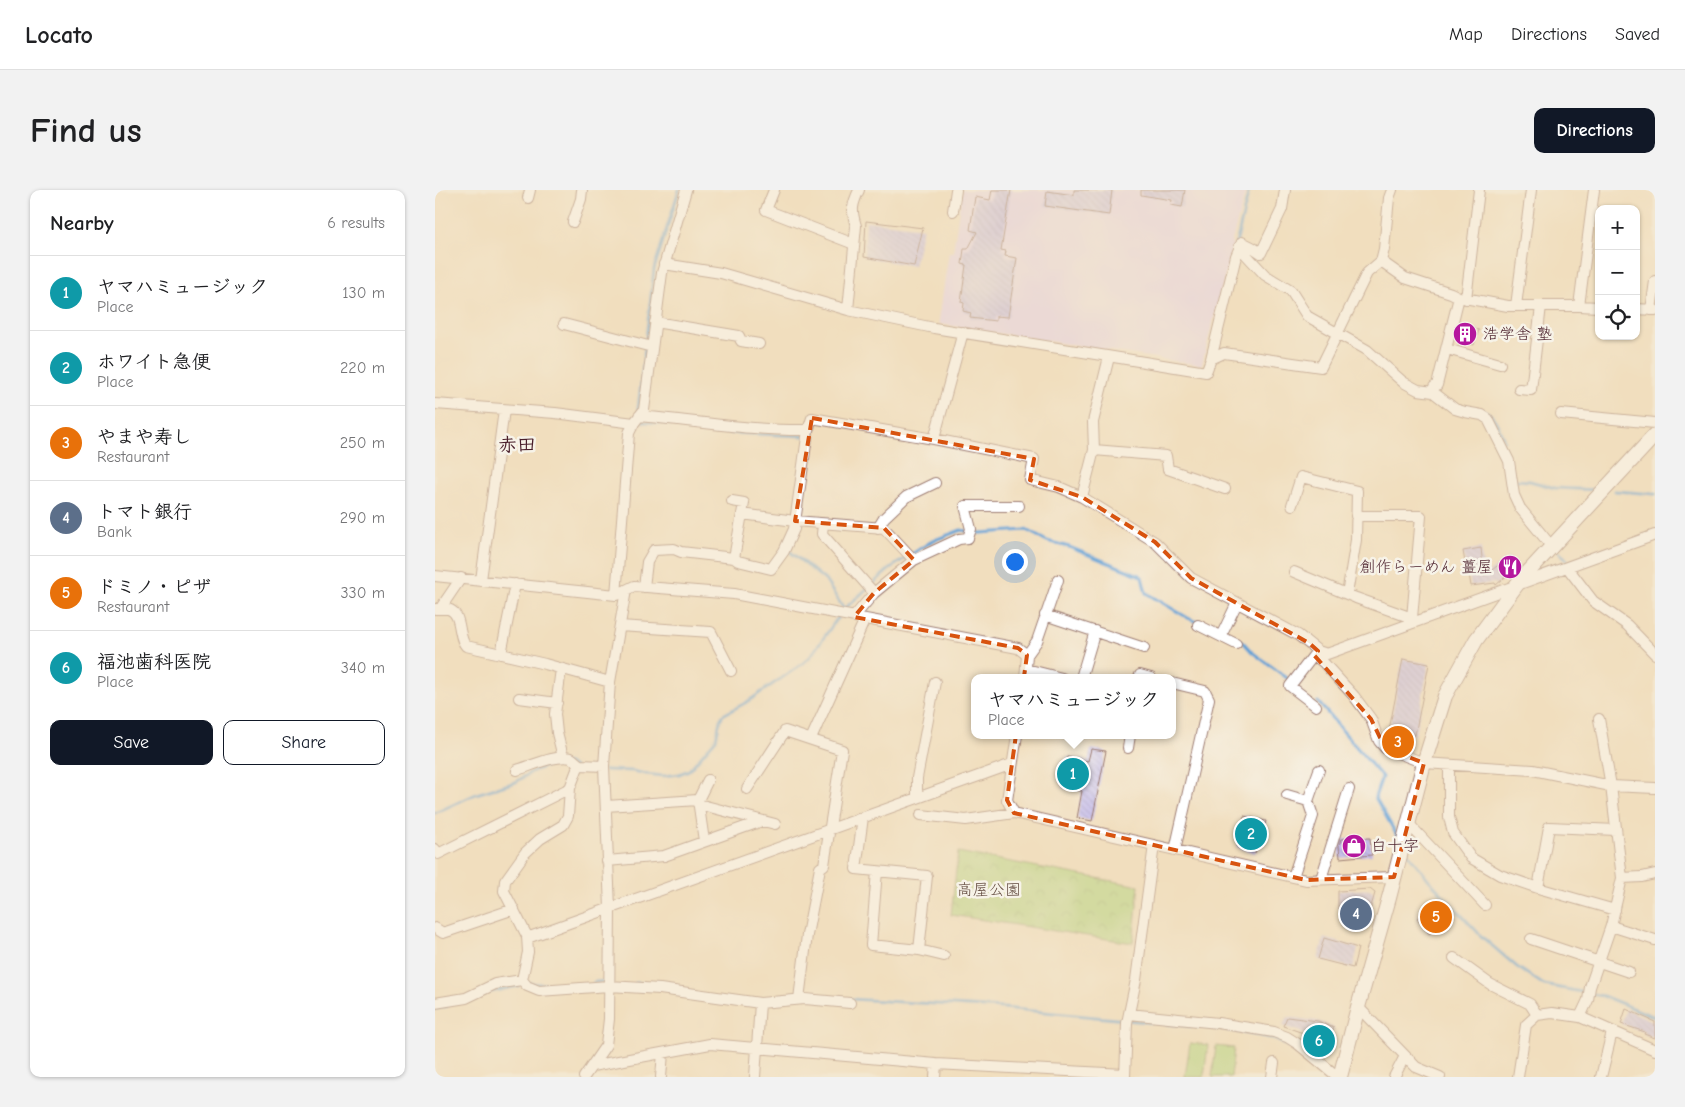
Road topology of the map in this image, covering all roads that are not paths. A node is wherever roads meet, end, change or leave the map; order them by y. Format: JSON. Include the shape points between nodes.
{"nodes":[{"id":1,"x":582,"y":190,"type":"edge"},
{"id":2,"x":686,"y":190,"type":"edge"},
{"id":3,"x":774,"y":190,"type":"edge"},
{"id":4,"x":956,"y":190,"type":"edge"},
{"id":5,"x":1285,"y":190,"type":"edge"},
{"id":6,"x":1393,"y":190,"type":"edge"},
{"id":7,"x":1479,"y":190,"type":"edge"},
{"id":8,"x":1531,"y":190,"type":"edge"},
{"id":9,"x":1594,"y":190,"type":"edge"},
{"id":10,"x":856,"y":191,"type":"edge"},
{"id":11,"x":953,"y":211,"type":"dead end"},
{"id":12,"x":573,"y":222,"type":"dead end"},
{"id":13,"x":854,"y":244,"type":"junction"},
{"id":14,"x":1239,"y":247,"type":"junction"},
{"id":15,"x":1381,"y":260,"type":"junction"},
{"id":16,"x":664,"y":264,"type":"junction"},
{"id":17,"x":1655,"y":281,"type":"edge"},
{"id":18,"x":1462,"y":298,"type":"junction"},
{"id":19,"x":1516,"y":306,"type":"junction"},
{"id":20,"x":1541,"y":306,"type":"junction"},
{"id":21,"x":1579,"y":306,"type":"junction"},
{"id":22,"x":1595,"y":307,"type":"edge"},
{"id":23,"x":1640,"y":309,"type":"edge"},
{"id":24,"x":847,"y":310,"type":"junction"},
{"id":25,"x":1653,"y":310,"type":"edge"},
{"id":26,"x":655,"y":322,"type":"junction"},
{"id":27,"x":564,"y":324,"type":"dead end"},
{"id":28,"x":963,"y":332,"type":"junction"},
{"id":29,"x":1338,"y":332,"type":"junction"},
{"id":30,"x":759,"y":344,"type":"dead end"},
{"id":31,"x":648,"y":346,"type":"junction"},
{"id":32,"x":1447,"y":348,"type":"junction"},
{"id":33,"x":1109,"y":357,"type":"junction"},
{"id":34,"x":1211,"y":359,"type":"junction"},
{"id":35,"x":1500,"y":364,"type":"dead end"},
{"id":36,"x":1519,"y":389,"type":"dead end"},
{"id":37,"x":1433,"y":392,"type":"junction"},
{"id":38,"x":435,"y":404,"type":"edge"},
{"id":39,"x":504,"y":410,"type":"junction"},
{"id":40,"x":1561,"y":414,"type":"dead end"},
{"id":41,"x":637,"y":420,"type":"junction"},
{"id":42,"x":1655,"y":423,"type":"edge"},
{"id":43,"x":808,"y":434,"type":"junction"},
{"id":44,"x":1655,"y":435,"type":"edge"},
{"id":45,"x":934,"y":439,"type":"junction"},
{"id":46,"x":1094,"y":450,"type":"junction"},
{"id":47,"x":935,"y":483,"type":"dead end"},
{"id":48,"x":1225,"y":488,"type":"dead end"},
{"id":49,"x":1082,"y":497,"type":"junction"},
{"id":50,"x":732,"y":501,"type":"dead end"},
{"id":51,"x":1292,"y":505,"type":"dead end"},
{"id":52,"x":1019,"y":506,"type":"dead end"},
{"id":53,"x":742,"y":514,"type":"junction"},
{"id":54,"x":1356,"y":516,"type":"junction"},
{"id":55,"x":797,"y":522,"type":"junction"},
{"id":56,"x":823,"y":524,"type":"junction"},
{"id":57,"x":879,"y":528,"type":"junction"},
{"id":58,"x":1655,"y":534,"type":"edge"},
{"id":59,"x":1551,"y":547,"type":"junction"},
{"id":60,"x":911,"y":557,"type":"junction"},
{"id":61,"x":734,"y":558,"type":"junction"},
{"id":62,"x":1567,"y":567,"type":"junction"},
{"id":63,"x":1294,"y":572,"type":"dead end"},
{"id":64,"x":435,"y":576,"type":"edge"},
{"id":65,"x":461,"y":578,"type":"junction"},
{"id":66,"x":481,"y":580,"type":"junction"},
{"id":67,"x":1057,"y":580,"type":"dead end"},
{"id":68,"x":515,"y":584,"type":"junction"},
{"id":69,"x":1518,"y":584,"type":"junction"},
{"id":70,"x":644,"y":587,"type":"junction"},
{"id":71,"x":871,"y":589,"type":"junction"},
{"id":72,"x":621,"y":592,"type":"junction"},
{"id":73,"x":1347,"y":594,"type":"junction"},
{"id":74,"x":1237,"y":603,"type":"junction"},
{"id":75,"x":437,"y":609,"type":"edge"},
{"id":76,"x":1045,"y":615,"type":"junction"},
{"id":77,"x":860,"y":618,"type":"junction"},
{"id":78,"x":1413,"y":620,"type":"junction"},
{"id":79,"x":1198,"y":625,"type":"dead end"},
{"id":80,"x":620,"y":626,"type":"junction"},
{"id":81,"x":1095,"y":631,"type":"junction"},
{"id":82,"x":1222,"y":633,"type":"junction"},
{"id":83,"x":1236,"y":644,"type":"dead end"},
{"id":84,"x":1144,"y":648,"type":"dead end"},
{"id":85,"x":1316,"y":653,"type":"junction"},
{"id":86,"x":501,"y":654,"type":"junction"},
{"id":87,"x":1655,"y":654,"type":"edge"},
{"id":88,"x":1027,"y":655,"type":"junction"},
{"id":89,"x":561,"y":669,"type":"junction"},
{"id":90,"x":731,"y":671,"type":"dead end"},
{"id":91,"x":1026,"y":673,"type":"edge"},
{"id":92,"x":1082,"y":674,"type":"edge"},
{"id":93,"x":610,"y":682,"type":"junction"},
{"id":94,"x":935,"y":682,"type":"dead end"},
{"id":95,"x":1176,"y":684,"type":"edge"},
{"id":96,"x":519,"y":698,"type":"dead end"},
{"id":97,"x":557,"y":703,"type":"junction"},
{"id":98,"x":1316,"y":706,"type":"dead end"},
{"id":99,"x":1599,"y":719,"type":"dead end"},
{"id":100,"x":811,"y":739,"type":"junction"},
{"id":101,"x":1016,"y":739,"type":"edge"},
{"id":102,"x":1129,"y":739,"type":"edge"},
{"id":103,"x":1128,"y":748,"type":"dead end"},
{"id":104,"x":563,"y":757,"type":"junction"},
{"id":105,"x":1424,"y":763,"type":"junction"},
{"id":106,"x":1012,"y":764,"type":"junction"},
{"id":107,"x":1449,"y":765,"type":"junction"},
{"id":108,"x":578,"y":768,"type":"junction"},
{"id":109,"x":604,"y":769,"type":"junction"},
{"id":110,"x":517,"y":770,"type":"dead end"},
{"id":111,"x":1319,"y":770,"type":"dead end"},
{"id":112,"x":708,"y":780,"type":"dead end"},
{"id":113,"x":1611,"y":786,"type":"junction"},
{"id":114,"x":570,"y":788,"type":"junction"},
{"id":115,"x":1655,"y":788,"type":"edge"},
{"id":116,"x":747,"y":789,"type":"dead end"},
{"id":117,"x":1349,"y":789,"type":"dead end"},
{"id":118,"x":1287,"y":795,"type":"dead end"},
{"id":119,"x":917,"y":798,"type":"junction"},
{"id":120,"x":1308,"y":801,"type":"junction"},
{"id":121,"x":698,"y":802,"type":"junction"},
{"id":122,"x":606,"y":806,"type":"junction"},
{"id":123,"x":1013,"y":813,"type":"junction"},
{"id":124,"x":921,"y":815,"type":"dead end"},
{"id":125,"x":863,"y":817,"type":"junction"},
{"id":126,"x":762,"y":821,"type":"junction"},
{"id":127,"x":1409,"y":822,"type":"junction"},
{"id":128,"x":775,"y":824,"type":"dead end"},
{"id":129,"x":829,"y":829,"type":"junction"},
{"id":130,"x":1616,"y":830,"type":"junction"},
{"id":131,"x":704,"y":841,"type":"junction"},
{"id":132,"x":1154,"y":845,"type":"junction"},
{"id":133,"x":435,"y":849,"type":"edge"},
{"id":134,"x":1175,"y":850,"type":"junction"},
{"id":135,"x":607,"y":861,"type":"junction"},
{"id":136,"x":877,"y":871,"type":"junction"},
{"id":137,"x":1655,"y":874,"type":"edge"},
{"id":138,"x":1293,"y":877,"type":"junction"},
{"id":139,"x":1394,"y":877,"type":"junction"},
{"id":140,"x":1621,"y":878,"type":"junction"},
{"id":141,"x":1321,"y":879,"type":"junction"},
{"id":142,"x":1538,"y":888,"type":"junction"},
{"id":143,"x":1485,"y":904,"type":"dead end"},
{"id":144,"x":610,"y":908,"type":"junction"},
{"id":145,"x":514,"y":909,"type":"junction"},
{"id":146,"x":1615,"y":910,"type":"junction"},
{"id":147,"x":1611,"y":926,"type":"junction"},
{"id":148,"x":435,"y":928,"type":"edge"},
{"id":149,"x":527,"y":938,"type":"junction"},
{"id":150,"x":1531,"y":939,"type":"dead end"},
{"id":151,"x":1655,"y":940,"type":"edge"},
{"id":152,"x":919,"y":950,"type":"junction"},
{"id":153,"x":944,"y":956,"type":"dead end"},
{"id":154,"x":1454,"y":958,"type":"dead end"},
{"id":155,"x":1599,"y":963,"type":"junction"},
{"id":156,"x":1629,"y":972,"type":"dead end"},
{"id":157,"x":524,"y":983,"type":"junction"},
{"id":158,"x":609,"y":983,"type":"junction"},
{"id":159,"x":799,"y":997,"type":"junction"},
{"id":160,"x":760,"y":1003,"type":"junction"},
{"id":161,"x":850,"y":1003,"type":"dead end"},
{"id":162,"x":435,"y":1004,"type":"edge"},
{"id":163,"x":1358,"y":1007,"type":"junction"},
{"id":164,"x":1537,"y":1015,"type":"junction"},
{"id":165,"x":1580,"y":1017,"type":"junction"},
{"id":166,"x":1128,"y":1018,"type":"junction"},
{"id":167,"x":1612,"y":1032,"type":"junction"},
{"id":168,"x":758,"y":1049,"type":"junction"},
{"id":169,"x":1655,"y":1050,"type":"edge"},
{"id":170,"x":663,"y":1052,"type":"junction"},
{"id":171,"x":1405,"y":1056,"type":"junction"},
{"id":172,"x":1274,"y":1063,"type":"dead end"},
{"id":173,"x":936,"y":1064,"type":"junction"},
{"id":174,"x":592,"y":1066,"type":"junction"},
{"id":175,"x":1125,"y":1076,"type":"edge"},
{"id":176,"x":1341,"y":1076,"type":"edge"},
{"id":177,"x":584,"y":1077,"type":"edge"},
{"id":178,"x":661,"y":1077,"type":"edge"},
{"id":179,"x":755,"y":1077,"type":"edge"},
{"id":180,"x":935,"y":1077,"type":"edge"},
{"id":181,"x":1272,"y":1077,"type":"edge"},
{"id":182,"x":1394,"y":1077,"type":"edge"},
{"id":183,"x":1440,"y":1077,"type":"edge"},
{"id":184,"x":1518,"y":1077,"type":"edge"},
{"id":185,"x":1601,"y":1077,"type":"edge"}],
"edges":[{"from":1,"to":12,"type":"street"},
{"from":2,"to":16,"type":"street"},
{"from":3,"to":13,"type":"street","via":[[766,210]]},
{"from":4,"to":11,"type":"street"},
{"from":5,"to":14,"type":"street","via":[[1282,209],[1261,253],[1242,242]]},
{"from":6,"to":15,"type":"street","via":[[1389,198]]},
{"from":7,"to":18,"type":"street"},
{"from":8,"to":19,"type":"street"},
{"from":9,"to":21,"type":"street"},
{"from":10,"to":13,"type":"street","via":[[852,213],[856,226]]},
{"from":13,"to":24,"type":"street"},
{"from":14,"to":29,"type":"street","via":[[1265,275],[1291,291],[1307,316]]},
{"from":14,"to":34,"type":"street"},
{"from":15,"to":18,"type":"street","via":[[1405,278]]},
{"from":15,"to":29,"type":"street","via":[[1367,273]]},
{"from":16,"to":24,"type":"street","via":[[721,273]]},
{"from":16,"to":26,"type":"street"},
{"from":17,"to":25,"type":"street"},
{"from":18,"to":19,"type":"street"},
{"from":18,"to":32,"type":"street"},
{"from":19,"to":20,"type":"street"},
{"from":20,"to":21,"type":"street"},
{"from":20,"to":36,"type":"street","via":[[1531,390]]},
{"from":21,"to":22,"type":"street"},
{"from":23,"to":25,"type":"street"},
{"from":24,"to":28,"type":"street"},
{"from":26,"to":30,"type":"street","via":[[739,336],[741,341]]},
{"from":26,"to":31,"type":"street"},
{"from":27,"to":31,"type":"street"},
{"from":28,"to":33,"type":"street"},
{"from":28,"to":45,"type":"street"},
{"from":29,"to":34,"type":"street","via":[[1321,367],[1224,353]]},
{"from":29,"to":37,"type":"street","via":[[1367,350],[1403,382],[1418,390]]},
{"from":31,"to":41,"type":"street","via":[[644,410]]},
{"from":32,"to":35,"type":"street"},
{"from":32,"to":37,"type":"street"},
{"from":33,"to":34,"type":"street","via":[[1206,372]]},
{"from":33,"to":46,"type":"street","via":[[1093,422]]},
{"from":37,"to":59,"type":"street","via":[[1455,408],[1488,419],[1509,461],[1519,508]]},
{"from":38,"to":39,"type":"street"},
{"from":39,"to":41,"type":"street"},
{"from":39,"to":66,"type":"street"},
{"from":40,"to":42,"type":"street"},
{"from":41,"to":43,"type":"street","via":[[693,421]]},
{"from":41,"to":72,"type":"street","via":[[629,433]]},
{"from":43,"to":45,"type":"street","via":[[812,418]]},
{"from":43,"to":55,"type":"street"},
{"from":44,"to":59,"type":"street"},
{"from":45,"to":49,"type":"street","via":[[1035,459],[1031,480]]},
{"from":46,"to":48,"type":"street","via":[[1166,456],[1168,469]]},
{"from":46,"to":49,"type":"street"},
{"from":47,"to":57,"type":"street","via":[[906,497],[884,518]]},
{"from":49,"to":74,"type":"street","via":[[1155,542],[1191,578]]},
{"from":50,"to":53,"type":"street","via":[[744,503]]},
{"from":51,"to":54,"type":"street","via":[[1301,477],[1357,491]]},
{"from":52,"to":60,"type":"street","via":[[965,506],[971,531],[968,538]]},
{"from":53,"to":55,"type":"street"},
{"from":53,"to":61,"type":"street"},
{"from":54,"to":73,"type":"street","via":[[1356,540]]},
{"from":54,"to":78,"type":"street","via":[[1421,516]]},
{"from":55,"to":56,"type":"street"},
{"from":55,"to":61,"type":"street","via":[[784,551],[771,569]]},
{"from":56,"to":57,"type":"street"},
{"from":56,"to":71,"type":"street","via":[[822,534]]},
{"from":57,"to":60,"type":"street","via":[[884,528]]},
{"from":58,"to":62,"type":"street"},
{"from":59,"to":69,"type":"street"},
{"from":60,"to":71,"type":"street"},
{"from":61,"to":70,"type":"street","via":[[674,549],[654,550],[647,562]]},
{"from":62,"to":69,"type":"street"},
{"from":62,"to":87,"type":"street","via":[[1593,600],[1627,625]]},
{"from":63,"to":73,"type":"street"},
{"from":64,"to":65,"type":"street"},
{"from":65,"to":66,"type":"street"},
{"from":65,"to":75,"type":"street"},
{"from":66,"to":68,"type":"street"},
{"from":67,"to":76,"type":"street"},
{"from":68,"to":72,"type":"street"},
{"from":68,"to":86,"type":"street"},
{"from":69,"to":78,"type":"street"},
{"from":69,"to":105,"type":"street","via":[[1476,640],[1452,683],[1439,712]]},
{"from":70,"to":72,"type":"street","via":[[634,586]]},
{"from":70,"to":77,"type":"street","via":[[734,594]]},
{"from":71,"to":77,"type":"street"},
{"from":72,"to":80,"type":"street"},
{"from":73,"to":78,"type":"street"},
{"from":74,"to":82,"type":"street"},
{"from":74,"to":85,"type":"street","via":[[1298,635]]},
{"from":75,"to":86,"type":"street","via":[[455,613],[462,642],[466,646]]},
{"from":76,"to":81,"type":"street"},
{"from":76,"to":88,"type":"street","via":[[1037,641]]},
{"from":77,"to":88,"type":"street","via":[[1018,648]]},
{"from":77,"to":100,"type":"street"},
{"from":78,"to":85,"type":"street","via":[[1327,654]]},
{"from":79,"to":82,"type":"street"},
{"from":80,"to":90,"type":"street","via":[[711,632]]},
{"from":80,"to":93,"type":"street"},
{"from":81,"to":84,"type":"street"},
{"from":81,"to":92,"type":"street"},
{"from":82,"to":83,"type":"street"},
{"from":85,"to":98,"type":"street","via":[[1290,686]]},
{"from":85,"to":105,"type":"street","via":[[1371,719],[1385,748]]},
{"from":86,"to":89,"type":"street"},
{"from":88,"to":91,"type":"street"},
{"from":89,"to":93,"type":"street"},
{"from":89,"to":97,"type":"street"},
{"from":93,"to":109,"type":"street"},
{"from":94,"to":119,"type":"street","via":[[917,778]]},
{"from":95,"to":134,"type":"street","via":[[1205,691],[1209,699]]},
{"from":96,"to":97,"type":"street"},
{"from":97,"to":104,"type":"street","via":[[557,733]]},
{"from":99,"to":113,"type":"street"},
{"from":100,"to":116,"type":"street","via":[[785,731]]},
{"from":100,"to":129,"type":"street","via":[[842,750]]},
{"from":101,"to":106,"type":"street"},
{"from":102,"to":103,"type":"street"},
{"from":104,"to":108,"type":"street","via":[[572,759]]},
{"from":104,"to":110,"type":"street"},
{"from":105,"to":107,"type":"street"},
{"from":105,"to":127,"type":"street"},
{"from":106,"to":119,"type":"street"},
{"from":106,"to":123,"type":"street","via":[[1007,800]]},
{"from":107,"to":113,"type":"street","via":[[1533,770]]},
{"from":107,"to":142,"type":"street","via":[[1451,825],[1471,858],[1500,875]]},
{"from":108,"to":109,"type":"street"},
{"from":108,"to":114,"type":"street"},
{"from":109,"to":122,"type":"street"},
{"from":111,"to":120,"type":"street"},
{"from":112,"to":121,"type":"street"},
{"from":113,"to":115,"type":"street"},
{"from":113,"to":130,"type":"street"},
{"from":114,"to":133,"type":"street","via":[[437,854]]},
{"from":114,"to":145,"type":"street","via":[[568,816],[563,825],[525,853],[505,881],[504,891]]},
{"from":117,"to":141,"type":"street"},
{"from":118,"to":120,"type":"street"},
{"from":119,"to":125,"type":"street"},
{"from":120,"to":138,"type":"street","via":[[1313,816]]},
{"from":121,"to":122,"type":"street"},
{"from":121,"to":126,"type":"street"},
{"from":121,"to":131,"type":"street"},
{"from":122,"to":135,"type":"street"},
{"from":123,"to":124,"type":"street","via":[[966,820]]},
{"from":123,"to":132,"type":"street"},
{"from":125,"to":129,"type":"street"},
{"from":125,"to":136,"type":"street","via":[[856,869]]},
{"from":126,"to":128,"type":"street"},
{"from":126,"to":131,"type":"street"},
{"from":127,"to":139,"type":"street"},
{"from":127,"to":143,"type":"street"},
{"from":129,"to":144,"type":"street"},
{"from":129,"to":159,"type":"street","via":[[807,935]]},
{"from":130,"to":140,"type":"street"},
{"from":130,"to":142,"type":"street","via":[[1549,827]]},
{"from":131,"to":135,"type":"street","via":[[664,856]]},
{"from":132,"to":134,"type":"street"},
{"from":132,"to":166,"type":"street"},
{"from":134,"to":138,"type":"street"},
{"from":135,"to":144,"type":"street"},
{"from":136,"to":152,"type":"street","via":[[871,945]]},
{"from":136,"to":152,"type":"street","via":[[927,876]]},
{"from":137,"to":140,"type":"street"},
{"from":138,"to":141,"type":"street"},
{"from":139,"to":141,"type":"street"},
{"from":139,"to":163,"type":"street"},
{"from":140,"to":146,"type":"street"},
{"from":142,"to":146,"type":"street"},
{"from":144,"to":149,"type":"street"},
{"from":144,"to":158,"type":"street"},
{"from":145,"to":148,"type":"street","via":[[443,933]]},
{"from":145,"to":149,"type":"street"},
{"from":146,"to":147,"type":"street"},
{"from":147,"to":151,"type":"street"},
{"from":147,"to":155,"type":"street"},
{"from":149,"to":157,"type":"street"},
{"from":150,"to":155,"type":"street"},
{"from":152,"to":153,"type":"street"},
{"from":154,"to":164,"type":"street","via":[[1490,984],[1530,1004]]},
{"from":155,"to":156,"type":"street"},
{"from":155,"to":165,"type":"street"},
{"from":157,"to":158,"type":"street","via":[[539,991]]},
{"from":157,"to":162,"type":"street","via":[[495,984],[466,998]]},
{"from":158,"to":160,"type":"street"},
{"from":158,"to":174,"type":"street","via":[[606,1045]]},
{"from":159,"to":160,"type":"street"},
{"from":159,"to":161,"type":"street"},
{"from":160,"to":168,"type":"street"},
{"from":163,"to":171,"type":"street"},
{"from":163,"to":176,"type":"street"},
{"from":164,"to":165,"type":"street","via":[[1552,1013]]},
{"from":164,"to":184,"type":"street","via":[[1526,1025]]},
{"from":165,"to":167,"type":"street"},
{"from":166,"to":175,"type":"street"},
{"from":166,"to":176,"type":"street","via":[[1218,1023],[1274,1032],[1298,1044]]},
{"from":167,"to":169,"type":"street"},
{"from":167,"to":185,"type":"street"},
{"from":168,"to":170,"type":"street","via":[[709,1044]]},
{"from":168,"to":173,"type":"street"},
{"from":168,"to":179,"type":"street"},
{"from":170,"to":174,"type":"street"},
{"from":170,"to":178,"type":"street"},
{"from":171,"to":182,"type":"street"},
{"from":171,"to":183,"type":"street","via":[[1416,1067]]},
{"from":172,"to":181,"type":"street"},
{"from":173,"to":175,"type":"street"},
{"from":173,"to":180,"type":"street"},
{"from":174,"to":177,"type":"street"}]}
